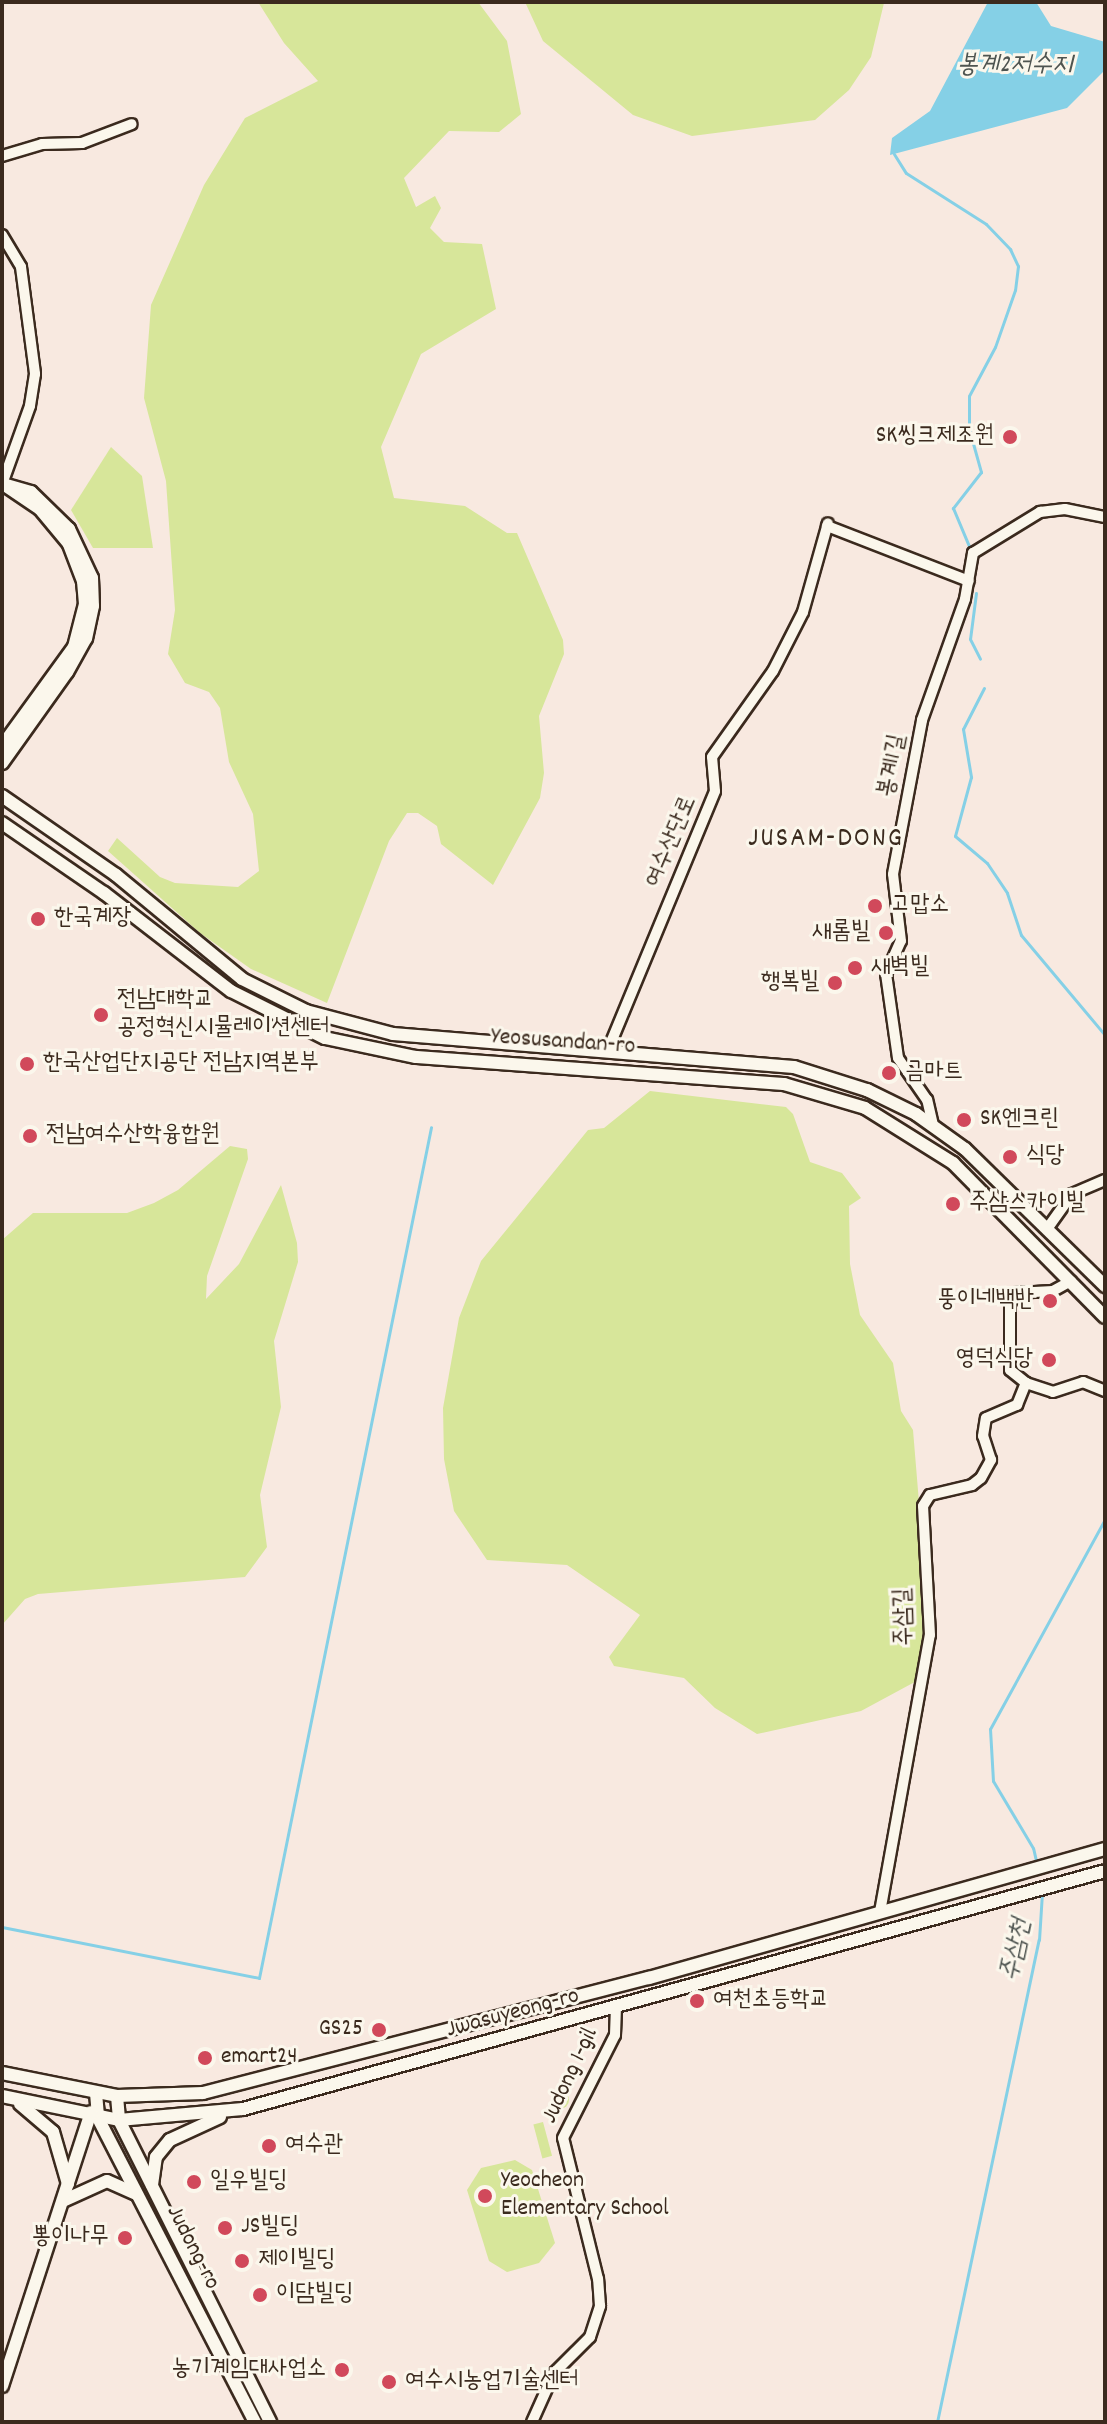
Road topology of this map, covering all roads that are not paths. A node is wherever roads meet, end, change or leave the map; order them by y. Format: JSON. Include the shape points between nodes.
{"nodes":[{"id":1,"x":132,"y":124,"type":"dead end"},
{"id":2,"x":2,"y":156,"type":"edge"},
{"id":3,"x":2,"y":235,"type":"edge"},
{"id":4,"x":2,"y":484,"type":"edge"},
{"id":5,"x":1105,"y":517,"type":"edge"},
{"id":6,"x":969,"y":581,"type":"junction"},
{"id":7,"x":2,"y":746,"type":"edge"},
{"id":8,"x":2,"y":763,"type":"edge"},
{"id":9,"x":2,"y":796,"type":"edge"},
{"id":10,"x":2,"y":823,"type":"edge"},
{"id":11,"x":607,"y":1052,"type":"junction"},
{"id":12,"x":933,"y":1125,"type":"junction"},
{"id":13,"x":922,"y":1141,"type":"junction"},
{"id":14,"x":1105,"y":1180,"type":"edge"},
{"id":15,"x":1047,"y":1229,"type":"junction"},
{"id":16,"x":1071,"y":1281,"type":"junction"},
{"id":17,"x":1105,"y":1286,"type":"edge"},
{"id":18,"x":1105,"y":1317,"type":"edge"},
{"id":19,"x":1026,"y":1383,"type":"junction"},
{"id":20,"x":1105,"y":1391,"type":"edge"},
{"id":21,"x":1105,"y":1849,"type":"edge"},
{"id":22,"x":1105,"y":1871,"type":"edge"},
{"id":23,"x":880,"y":1912,"type":"junction"},
{"id":24,"x":616,"y":2009,"type":"junction"},
{"id":25,"x":2,"y":2073,"type":"edge"},
{"id":26,"x":96,"y":2093,"type":"junction"},
{"id":27,"x":117,"y":2096,"type":"junction"},
{"id":28,"x":6,"y":2097,"type":"edge"},
{"id":29,"x":243,"y":2109,"type":"junction"},
{"id":30,"x":94,"y":2118,"type":"junction"},
{"id":31,"x":119,"y":2120,"type":"junction"},
{"id":32,"x":152,"y":2188,"type":"junction"},
{"id":33,"x":66,"y":2194,"type":"junction"},
{"id":34,"x":148,"y":2209,"type":"junction"},
{"id":35,"x":2,"y":2386,"type":"edge"},
{"id":36,"x":255,"y":2422,"type":"edge"},
{"id":37,"x":270,"y":2422,"type":"edge"},
{"id":38,"x":532,"y":2422,"type":"edge"}],
"edges":[{"from":1,"to":2,"type":"street","via":[[82,143],[42,144]]},
{"from":3,"to":4,"type":"street","via":[[21,267],[35,365],[30,406]]},
{"from":4,"to":7,"type":"street","via":[[40,509],[69,544],[85,604],[74,647]]},
{"from":4,"to":8,"type":"street","via":[[31,492],[69,529],[92,578],[93,606],[86,638],[73,661]]},
{"from":5,"to":6,"type":"street","name":"봉계1길","via":[[1058,508],[1023,518],[973,553]]},
{"from":6,"to":11,"type":"street","name":"여수산단로","via":[[827,525],[803,612],[773,671],[712,757],[715,791]]},
{"from":6,"to":12,"type":"street","name":"봉계1길","via":[[922,720],[905,796],[893,879],[901,941],[886,974],[898,1058],[924,1095]]},
{"from":9,"to":11,"type":"street","name":"Yeosusandan-ro","via":[[116,875],[242,979],[306,1011],[393,1034]]},
{"from":10,"to":13,"type":"street","name":"Yeosusandan-ro","via":[[231,991],[325,1038],[416,1057],[793,1085],[865,1108]]},
{"from":11,"to":12,"type":"street","name":"Yeosusandan-ro","via":[[807,1069],[867,1090]]},
{"from":12,"to":13,"type":"street"},
{"from":12,"to":15,"type":"street","name":"Yeosusandan-ro"},
{"from":13,"to":16,"type":"street","name":"Yeosusandan-ro","via":[[953,1163]]},
{"from":14,"to":15,"type":"street","via":[[1072,1194]]},
{"from":15,"to":17,"type":"street","name":"Yeosusandan-ro"},
{"from":16,"to":18,"type":"street","name":"Yeosusandan-ro"},
{"from":16,"to":19,"type":"street","via":[[1053,1291],[1020,1289],[1010,1301],[1009,1368]]},
{"from":19,"to":20,"type":"street","via":[[1060,1393],[1086,1382]]},
{"from":19,"to":23,"type":"street","name":"주삼길","via":[[1017,1405],[986,1418],[983,1436],[991,1460],[981,1478],[930,1495],[923,1506],[930,1635]]},
{"from":21,"to":23,"type":"street","name":"Jwasuyeong-ro"},
{"from":22,"to":24,"type":"street","name":"Jwasuyeong-ro"},
{"from":23,"to":27,"type":"street","name":"Jwasuyeong-ro","via":[[258,2082],[177,2096]]},
{"from":24,"to":29,"type":"street","name":"Jwasuyeong-ro"},
{"from":24,"to":38,"type":"street","name":"Judong 1-gil","via":[[615,2035],[563,2138],[600,2306],[590,2337],[552,2376]]},
{"from":25,"to":26,"type":"street","name":"Jwasuyeong-ro"},
{"from":26,"to":27,"type":"street","name":"Jwasuyeong-ro"},
{"from":26,"to":30,"type":"street","name":"Judong-ro"},
{"from":27,"to":31,"type":"street","name":"Judong-ro"},
{"from":28,"to":30,"type":"street","name":"Jwasuyeong-ro"},
{"from":28,"to":33,"type":"street","via":[[53,2132]]},
{"from":29,"to":31,"type":"street","name":"Jwasuyeong-ro"},
{"from":29,"to":32,"type":"street","via":[[170,2140],[156,2157]]},
{"from":30,"to":31,"type":"street","name":"Jwasuyeong-ro"},
{"from":30,"to":33,"type":"street"},
{"from":30,"to":34,"type":"street","name":"Judong-ro"},
{"from":31,"to":32,"type":"street","name":"Judong-ro"},
{"from":32,"to":37,"type":"street","name":"Judong-ro"},
{"from":33,"to":34,"type":"street","via":[[112,2181],[132,2189]]},
{"from":33,"to":35,"type":"street"},
{"from":34,"to":36,"type":"street","name":"Judong-ro"}]}
